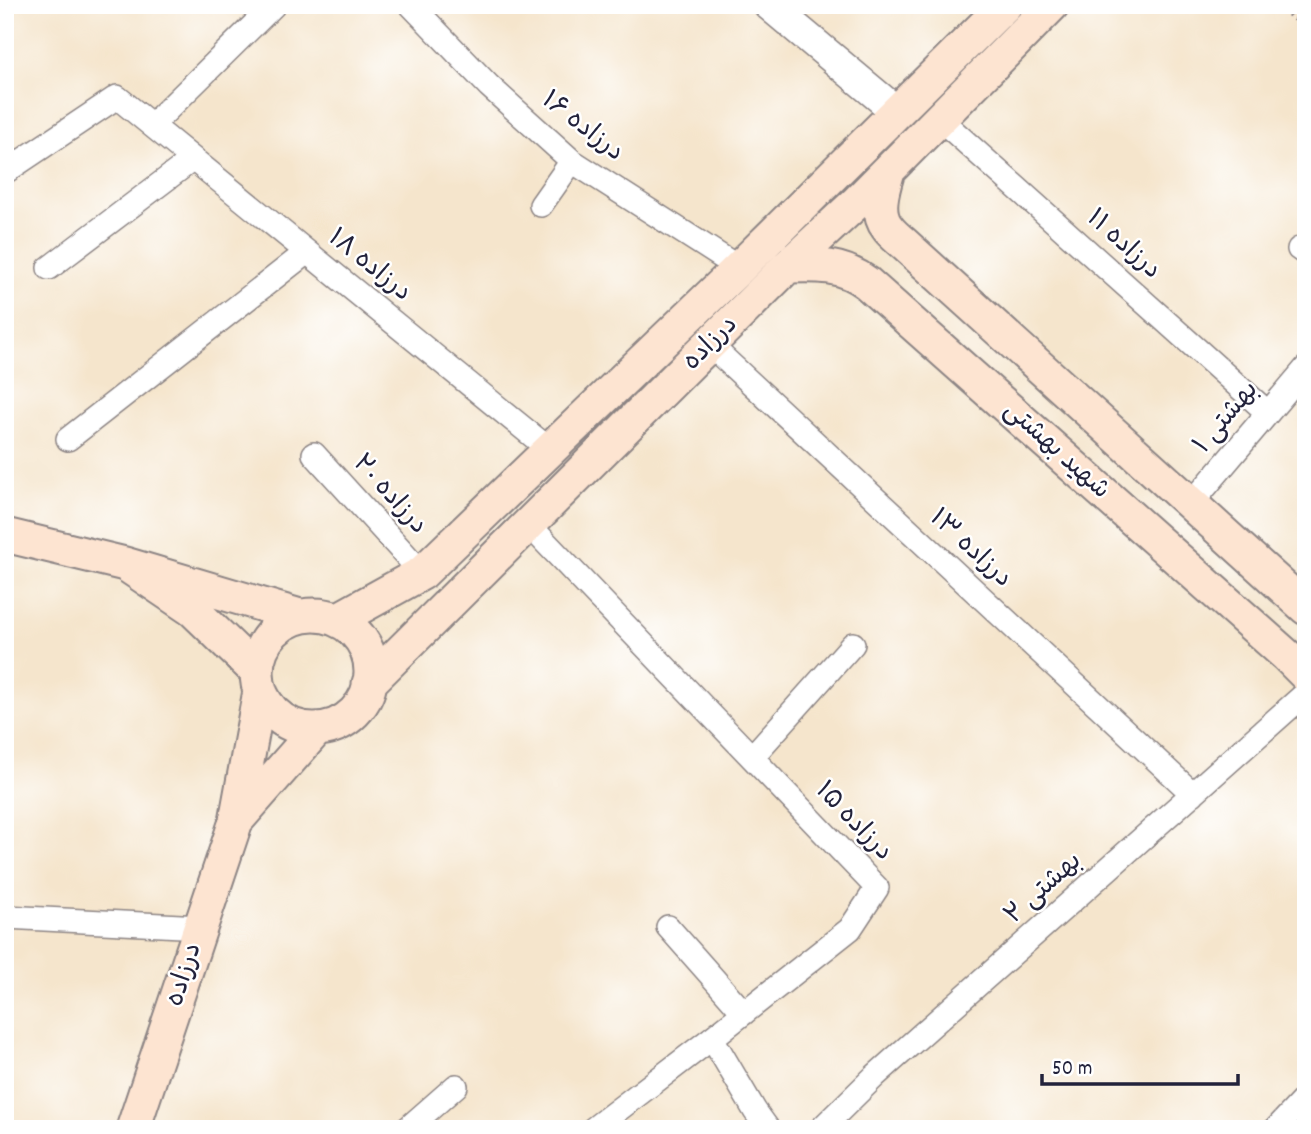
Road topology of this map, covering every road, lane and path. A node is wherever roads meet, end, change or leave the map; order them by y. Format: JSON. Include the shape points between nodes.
{"nodes":[{"id":1,"x":274,"y":5,"type":"edge"},
{"id":2,"x":411,"y":5,"type":"edge"},
{"id":3,"x":769,"y":5,"type":"edge"},
{"id":4,"x":1005,"y":5,"type":"edge"},
{"id":5,"x":1052,"y":5,"type":"edge"},
{"id":6,"x":1278,"y":5,"type":"edge"},
{"id":7,"x":1306,"y":30,"type":"edge"},
{"id":8,"x":897,"y":112,"type":"junction"},
{"id":9,"x":940,"y":119,"type":"junction"},
{"id":10,"x":152,"y":125,"type":"junction"},
{"id":11,"x":193,"y":159,"type":"junction"},
{"id":12,"x":572,"y":161,"type":"junction"},
{"id":13,"x":887,"y":171,"type":"junction"},
{"id":14,"x":5,"y":172,"type":"edge"},
{"id":15,"x":541,"y":205,"type":"dead end"},
{"id":16,"x":307,"y":252,"type":"junction"},
{"id":17,"x":788,"y":266,"type":"junction"},
{"id":18,"x":49,"y":268,"type":"dead end"},
{"id":19,"x":739,"y":268,"type":"junction"},
{"id":20,"x":964,"y":299,"type":"junction"},
{"id":21,"x":924,"y":334,"type":"junction"},
{"id":22,"x":709,"y":345,"type":"junction"},
{"id":23,"x":1306,"y":368,"type":"edge"},
{"id":24,"x":1268,"y":413,"type":"junction"},
{"id":25,"x":68,"y":439,"type":"dead end"},
{"id":26,"x":550,"y":450,"type":"junction"},
{"id":27,"x":314,"y":454,"type":"dead end"},
{"id":28,"x":1191,"y":504,"type":"junction"},
{"id":29,"x":529,"y":525,"type":"junction"},
{"id":30,"x":5,"y":536,"type":"edge"},
{"id":31,"x":125,"y":564,"type":"junction"},
{"id":32,"x":422,"y":573,"type":"junction"},
{"id":33,"x":1306,"y":608,"type":"edge"},
{"id":34,"x":300,"y":616,"type":"junction"},
{"id":35,"x":337,"y":620,"type":"junction"},
{"id":36,"x":853,"y":644,"type":"dead end"},
{"id":37,"x":1306,"y":675,"type":"edge"},
{"id":38,"x":258,"y":681,"type":"junction"},
{"id":39,"x":369,"y":683,"type":"junction"},
{"id":40,"x":1306,"y":693,"type":"edge"},
{"id":41,"x":317,"y":729,"type":"junction"},
{"id":42,"x":752,"y":757,"type":"junction"},
{"id":43,"x":1193,"y":794,"type":"junction"},
{"id":44,"x":236,"y":821,"type":"junction"},
{"id":45,"x":5,"y":917,"type":"edge"},
{"id":46,"x":668,"y":926,"type":"dead end"},
{"id":47,"x":201,"y":927,"type":"junction"},
{"id":48,"x":744,"y":1013,"type":"junction"},
{"id":49,"x":712,"y":1038,"type":"junction"},
{"id":50,"x":456,"y":1086,"type":"dead end"},
{"id":51,"x":1306,"y":1097,"type":"edge"},
{"id":52,"x":133,"y":1129,"type":"edge"},
{"id":53,"x":407,"y":1129,"type":"edge"},
{"id":54,"x":593,"y":1129,"type":"edge"},
{"id":55,"x":768,"y":1129,"type":"edge"},
{"id":56,"x":821,"y":1129,"type":"edge"},
{"id":57,"x":1276,"y":1129,"type":"edge"}],
"edges":[{"from":1,"to":10,"type":"street"},
{"from":2,"to":12,"type":"street","name":"درزاده ۱۶","via":[[489,86]]},
{"from":3,"to":8,"type":"street"},
{"from":4,"to":8,"type":"main road","name":"درزاده"},
{"from":5,"to":9,"type":"main road","name":"درزاده"},
{"from":6,"to":7,"type":"path"},
{"from":8,"to":19,"type":"main road","name":"درزاده"},
{"from":9,"to":13,"type":"main road","name":"درزاده"},
{"from":9,"to":24,"type":"street","name":"درزاده ۱۱"},
{"from":10,"to":11,"type":"street","name":"درزاده ۱۸"},
{"from":10,"to":14,"type":"street","name":"درزاده ۱۸","via":[[117,97]]},
{"from":11,"to":16,"type":"street","name":"درزاده ۱۸"},
{"from":11,"to":18,"type":"street"},
{"from":12,"to":15,"type":"street"},
{"from":12,"to":19,"type":"street","name":"درزاده ۱۶"},
{"from":13,"to":17,"type":"main road","name":"درزاده"},
{"from":13,"to":20,"type":"main road","name":"شهید بهشتی","via":[[881,215],[885,225]]},
{"from":16,"to":25,"type":"street"},
{"from":16,"to":26,"type":"street","name":"درزاده ۱۸"},
{"from":17,"to":21,"type":"main road","name":"شهید بهشتی","via":[[826,266],[854,274]]},
{"from":17,"to":22,"type":"main road","name":"درزاده"},
{"from":19,"to":26,"type":"main road","name":"درزاده"},
{"from":20,"to":21,"type":"main road","via":[[943,298],[930,308]]},
{"from":20,"to":28,"type":"main road","name":"شهید بهشتی"},
{"from":21,"to":37,"type":"main road","name":"شهید بهشتی"},
{"from":22,"to":29,"type":"main road","name":"درزاده"},
{"from":22,"to":43,"type":"street","name":"درزاده ۱۳"},
{"from":23,"to":24,"type":"street","name":"بهشتی ۱"},
{"from":24,"to":28,"type":"street","name":"بهشتی ۱"},
{"from":26,"to":32,"type":"main road","name":"درزاده"},
{"from":27,"to":32,"type":"street","name":"درزاده ۲۰"},
{"from":28,"to":33,"type":"main road","name":"شهید بهشتی"},
{"from":29,"to":39,"type":"main road","name":"درزاده"},
{"from":29,"to":42,"type":"street","name":"درزاده ۱۵"},
{"from":30,"to":31,"type":"main road"},
{"from":31,"to":34,"type":"main road"},
{"from":31,"to":38,"type":"main road","via":[[193,610]]},
{"from":32,"to":35,"type":"main road","name":"درزاده"},
{"from":34,"to":35,"type":"main road","via":[[319,614]]},
{"from":34,"to":38,"type":"main road","via":[[268,637],[259,654]]},
{"from":35,"to":39,"type":"main road","via":[[353,630],[365,646]]},
{"from":36,"to":42,"type":"street"},
{"from":38,"to":41,"type":"main road","via":[[268,707],[282,720]]},
{"from":38,"to":44,"type":"main road","name":"درزاده"},
{"from":39,"to":41,"type":"main road","via":[[363,701],[351,715]]},
{"from":40,"to":43,"type":"street","name":"بهشتی ۲"},
{"from":41,"to":44,"type":"main road"},
{"from":42,"to":48,"type":"street","name":"درزاده ۱۵","via":[[877,888],[850,929]]},
{"from":43,"to":56,"type":"street","name":"بهشتی ۲"},
{"from":44,"to":47,"type":"main road","name":"درزاده"},
{"from":45,"to":47,"type":"street"},
{"from":46,"to":48,"type":"street"},
{"from":47,"to":52,"type":"main road","name":"درزاده"},
{"from":48,"to":49,"type":"street","name":"درزاده ۱۵"},
{"from":49,"to":54,"type":"street","name":"درزاده ۱۵"},
{"from":49,"to":55,"type":"street"},
{"from":50,"to":53,"type":"street"},
{"from":51,"to":57,"type":"street"}]}
